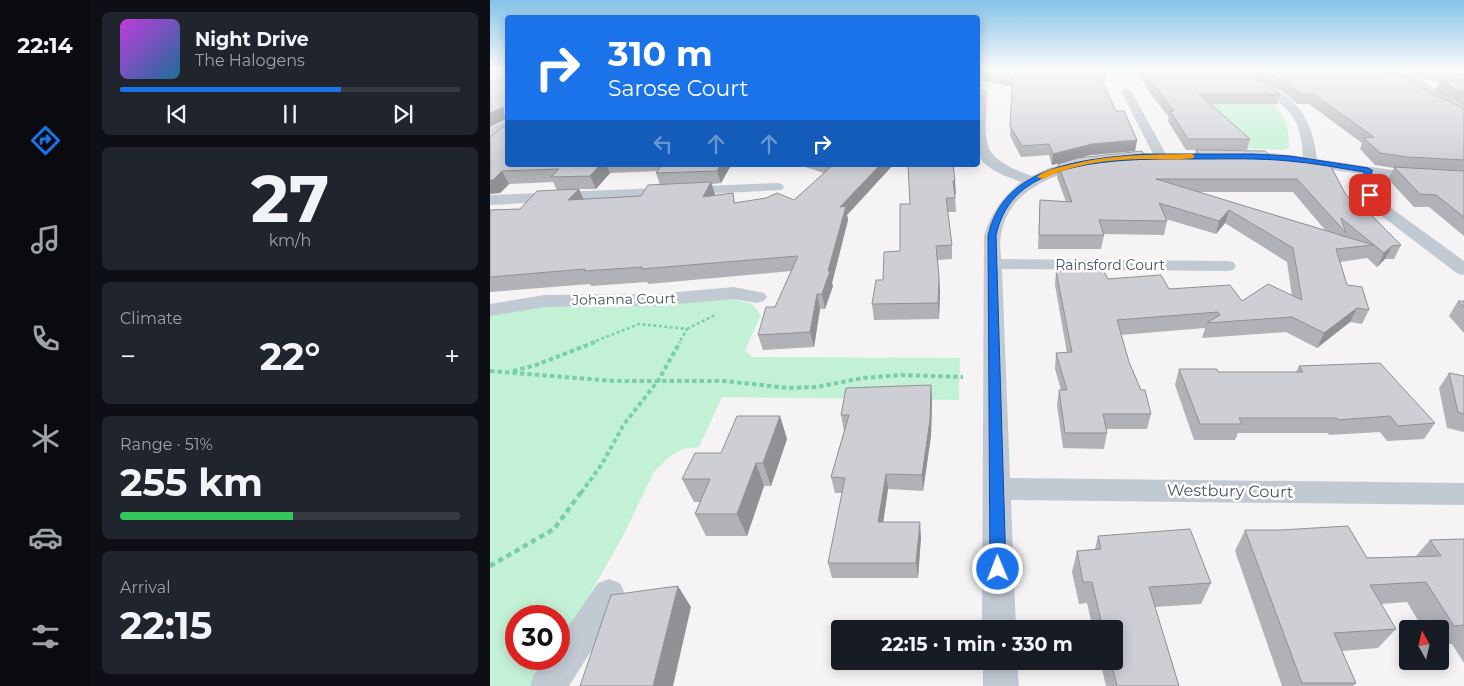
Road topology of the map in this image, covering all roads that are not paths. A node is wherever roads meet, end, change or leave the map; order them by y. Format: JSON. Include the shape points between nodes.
{"nodes":[{"id":1,"x":982,"y":101,"type":"edge"},
{"id":2,"x":1131,"y":101,"type":"edge"},
{"id":3,"x":1285,"y":101,"type":"edge"},
{"id":4,"x":1440,"y":101,"type":"edge"},
{"id":5,"x":1445,"y":101,"type":"edge"},
{"id":6,"x":1464,"y":113,"type":"edge"},
{"id":7,"x":505,"y":126,"type":"edge"},
{"id":8,"x":490,"y":133,"type":"edge"},
{"id":9,"x":1161,"y":156,"type":"junction"},
{"id":10,"x":1310,"y":161,"type":"junction"},
{"id":11,"x":1368,"y":170,"type":"junction"},
{"id":12,"x":1464,"y":176,"type":"edge"},
{"id":13,"x":1033,"y":181,"type":"junction"},
{"id":14,"x":776,"y":187,"type":"dead end"},
{"id":15,"x":490,"y":200,"type":"edge"},
{"id":16,"x":992,"y":264,"type":"junction"},
{"id":17,"x":1227,"y":266,"type":"dead end"},
{"id":18,"x":1464,"y":270,"type":"edge"},
{"id":19,"x":757,"y":296,"type":"dead end"},
{"id":20,"x":490,"y":310,"type":"edge"},
{"id":21,"x":996,"y":489,"type":"junction"},
{"id":22,"x":1464,"y":494,"type":"edge"},
{"id":23,"x":608,"y":594,"type":"dead end"},
{"id":24,"x":999,"y":620,"type":"edge"},
{"id":25,"x":1000,"y":670,"type":"edge"},
{"id":26,"x":548,"y":686,"type":"edge"},
{"id":27,"x":1001,"y":686,"type":"edge"}],
"edges":[{"from":1,"to":13,"type":"street","via":[[981,151],[999,168]]},
{"from":2,"to":9,"type":"street"},
{"from":3,"to":10,"type":"street","via":[[1300,115],[1308,134]]},
{"from":4,"to":6,"type":"main road"},
{"from":5,"to":6,"type":"main road"},
{"from":7,"to":8,"type":"street"},
{"from":9,"to":10,"type":"street"},
{"from":9,"to":13,"type":"street","via":[[1094,160],[1053,171]]},
{"from":10,"to":11,"type":"street"},
{"from":11,"to":12,"type":"street","via":[[1410,176]]},
{"from":11,"to":18,"type":"street","via":[[1367,188],[1381,208]]},
{"from":13,"to":16,"type":"street","via":[[1014,193],[995,222]]},
{"from":14,"to":15,"type":"street"},
{"from":16,"to":17,"type":"street","name":"Rainsford Court"},
{"from":16,"to":21,"type":"street"},
{"from":19,"to":20,"type":"street","name":"Johanna Court","via":[[734,293],[655,300],[567,300]]},
{"from":21,"to":22,"type":"street","name":"Westbury Court"},
{"from":21,"to":24,"type":"street"},
{"from":23,"to":26,"type":"street"},
{"from":25,"to":27,"type":"street"}]}
